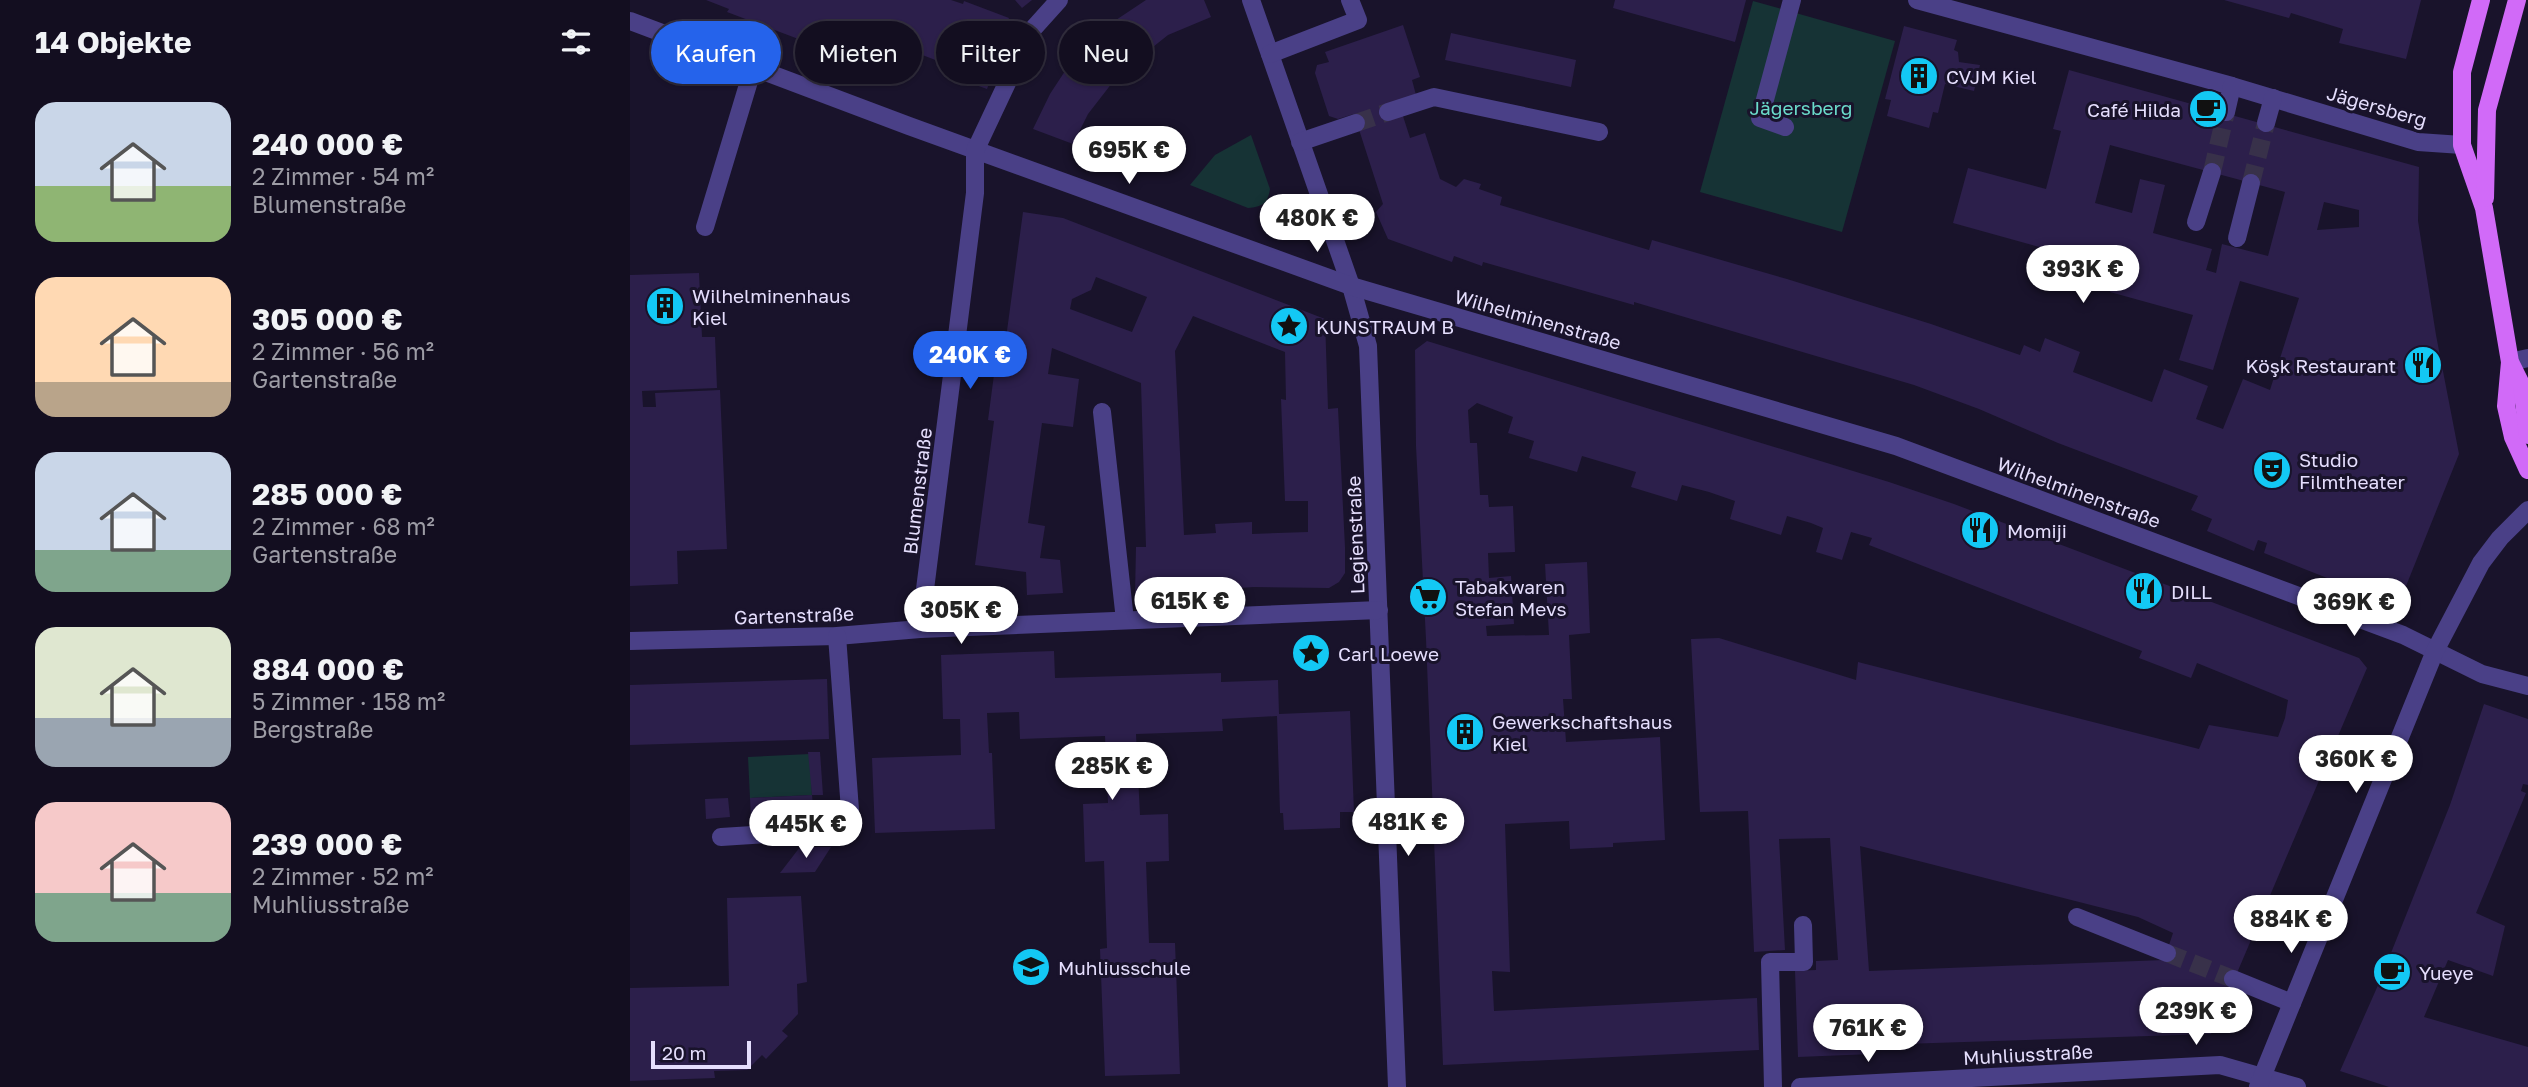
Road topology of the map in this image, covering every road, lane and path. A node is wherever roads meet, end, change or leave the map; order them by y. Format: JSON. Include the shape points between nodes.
{"nodes":[{"id":1,"x":1059,"y":0,"type":"edge"},
{"id":2,"x":1251,"y":0,"type":"edge"},
{"id":3,"x":1350,"y":0,"type":"edge"},
{"id":4,"x":1792,"y":0,"type":"edge"},
{"id":5,"x":1917,"y":0,"type":"edge"},
{"id":6,"x":2480,"y":0,"type":"edge"},
{"id":7,"x":2517,"y":0,"type":"edge"},
{"id":8,"x":630,"y":21,"type":"edge"},
{"id":9,"x":651,"y":29,"type":"edge"},
{"id":10,"x":1270,"y":54,"type":"junction"},
{"id":11,"x":781,"y":79,"type":"edge"},
{"id":12,"x":747,"y":84,"type":"edge"},
{"id":13,"x":2232,"y":86,"type":"junction"},
{"id":14,"x":2273,"y":98,"type":"junction"},
{"id":15,"x":1388,"y":112,"type":"tunnel mouth"},
{"id":16,"x":2226,"y":113,"type":"tunnel mouth"},
{"id":17,"x":1356,"y":123,"type":"tunnel mouth"},
{"id":18,"x":2266,"y":123,"type":"tunnel mouth"},
{"id":19,"x":1785,"y":127,"type":"dead end"},
{"id":20,"x":1600,"y":132,"type":"dead end"},
{"id":21,"x":1300,"y":142,"type":"junction"},
{"id":22,"x":2462,"y":145,"type":"junction"},
{"id":23,"x":975,"y":151,"type":"junction"},
{"id":24,"x":2212,"y":172,"type":"tunnel mouth"},
{"id":25,"x":2251,"y":183,"type":"tunnel mouth"},
{"id":26,"x":2484,"y":208,"type":"junction"},
{"id":27,"x":2196,"y":222,"type":"dead end"},
{"id":28,"x":705,"y":227,"type":"dead end"},
{"id":29,"x":2237,"y":238,"type":"dead end"},
{"id":30,"x":1351,"y":286,"type":"junction"},
{"id":31,"x":2528,"y":358,"type":"edge"},
{"id":32,"x":2510,"y":362,"type":"junction"},
{"id":33,"x":1102,"y":412,"type":"dead end"},
{"id":34,"x":2528,"y":435,"type":"edge"},
{"id":35,"x":2528,"y":470,"type":"edge"},
{"id":36,"x":2528,"y":510,"type":"edge"},
{"id":37,"x":1379,"y":610,"type":"junction"},
{"id":38,"x":1125,"y":620,"type":"junction"},
{"id":39,"x":920,"y":629,"type":"junction"},
{"id":40,"x":843,"y":635,"type":"junction"},
{"id":41,"x":630,"y":641,"type":"edge"},
{"id":42,"x":2435,"y":651,"type":"junction"},
{"id":43,"x":2528,"y":686,"type":"edge"},
{"id":44,"x":720,"y":837,"type":"dead end"},
{"id":45,"x":2077,"y":917,"type":"dead end"},
{"id":46,"x":1804,"y":925,"type":"dead end"},
{"id":47,"x":2167,"y":953,"type":"tunnel mouth"},
{"id":48,"x":2234,"y":979,"type":"tunnel mouth"},
{"id":49,"x":2292,"y":1003,"type":"junction"},
{"id":50,"x":2261,"y":1082,"type":"edge"},
{"id":51,"x":1397,"y":1087,"type":"edge"},
{"id":52,"x":1773,"y":1087,"type":"edge"},
{"id":53,"x":1800,"y":1087,"type":"edge"},
{"id":54,"x":2297,"y":1087,"type":"edge"}],
"edges":[{"from":1,"to":23,"type":"street","via":[[1032,30]]},
{"from":2,"to":10,"type":"street","name":"Legienstraße"},
{"from":3,"to":10,"type":"street","via":[[1358,20]]},
{"from":4,"to":19,"type":"street","via":[[1760,118]]},
{"from":5,"to":13,"type":"street","name":"Jägersberg"},
{"from":6,"to":22,"type":"main road","via":[[2462,72]]},
{"from":7,"to":26,"type":"main road","via":[[2487,110]]},
{"from":8,"to":9,"type":"street","name":"Wilhelminenstraße"},
{"from":10,"to":21,"type":"street","name":"Legienstraße"},
{"from":11,"to":23,"type":"street","name":"Wilhelminenstraße"},
{"from":12,"to":28,"type":"street"},
{"from":13,"to":14,"type":"street","name":"Jägersberg"},
{"from":13,"to":16,"type":"street"},
{"from":14,"to":18,"type":"street"},
{"from":14,"to":22,"type":"street","name":"Jägersberg","via":[[2418,142]]},
{"from":15,"to":20,"type":"street","via":[[1434,97]]},
{"from":17,"to":21,"type":"street"},
{"from":21,"to":30,"type":"street","name":"Legienstraße"},
{"from":22,"to":26,"type":"main road"},
{"from":23,"to":30,"type":"street","name":"Wilhelminenstraße"},
{"from":23,"to":39,"type":"street","name":"Blumenstraße","via":[[975,193]]},
{"from":24,"to":27,"type":"street"},
{"from":25,"to":29,"type":"street"},
{"from":26,"to":32,"type":"main road"},
{"from":30,"to":37,"type":"street","name":"Legienstraße","via":[[1368,346]]},
{"from":30,"to":42,"type":"street","name":"Wilhelminenstraße","via":[[1896,446],[2403,635]]},
{"from":31,"to":32,"type":"street"},
{"from":32,"to":34,"type":"main road","via":[[2522,386]]},
{"from":32,"to":35,"type":"main road","via":[[2506,406]]},
{"from":33,"to":38,"type":"street"},
{"from":36,"to":42,"type":"street","via":[[2481,563]]},
{"from":37,"to":38,"type":"street","name":"Gartenstraße"},
{"from":37,"to":51,"type":"street","name":"Legienstraße"},
{"from":38,"to":39,"type":"street","name":"Gartenstraße"},
{"from":39,"to":40,"type":"street","name":"Gartenstraße"},
{"from":40,"to":41,"type":"street","name":"Gartenstraße"},
{"from":40,"to":44,"type":"street","via":[[850,810],[817,831]]},
{"from":42,"to":43,"type":"street","name":"Wilhelminenstraße","via":[[2482,674]]},
{"from":42,"to":49,"type":"street"},
{"from":45,"to":47,"type":"street"},
{"from":46,"to":52,"type":"street","via":[[1804,962],[1770,962]]},
{"from":48,"to":49,"type":"street"},
{"from":49,"to":50,"type":"street"},
{"from":50,"to":53,"type":"street","name":"Muhliusstraße","via":[[2220,1065]]},
{"from":50,"to":54,"type":"street","name":"Muhliusstraße"}]}
